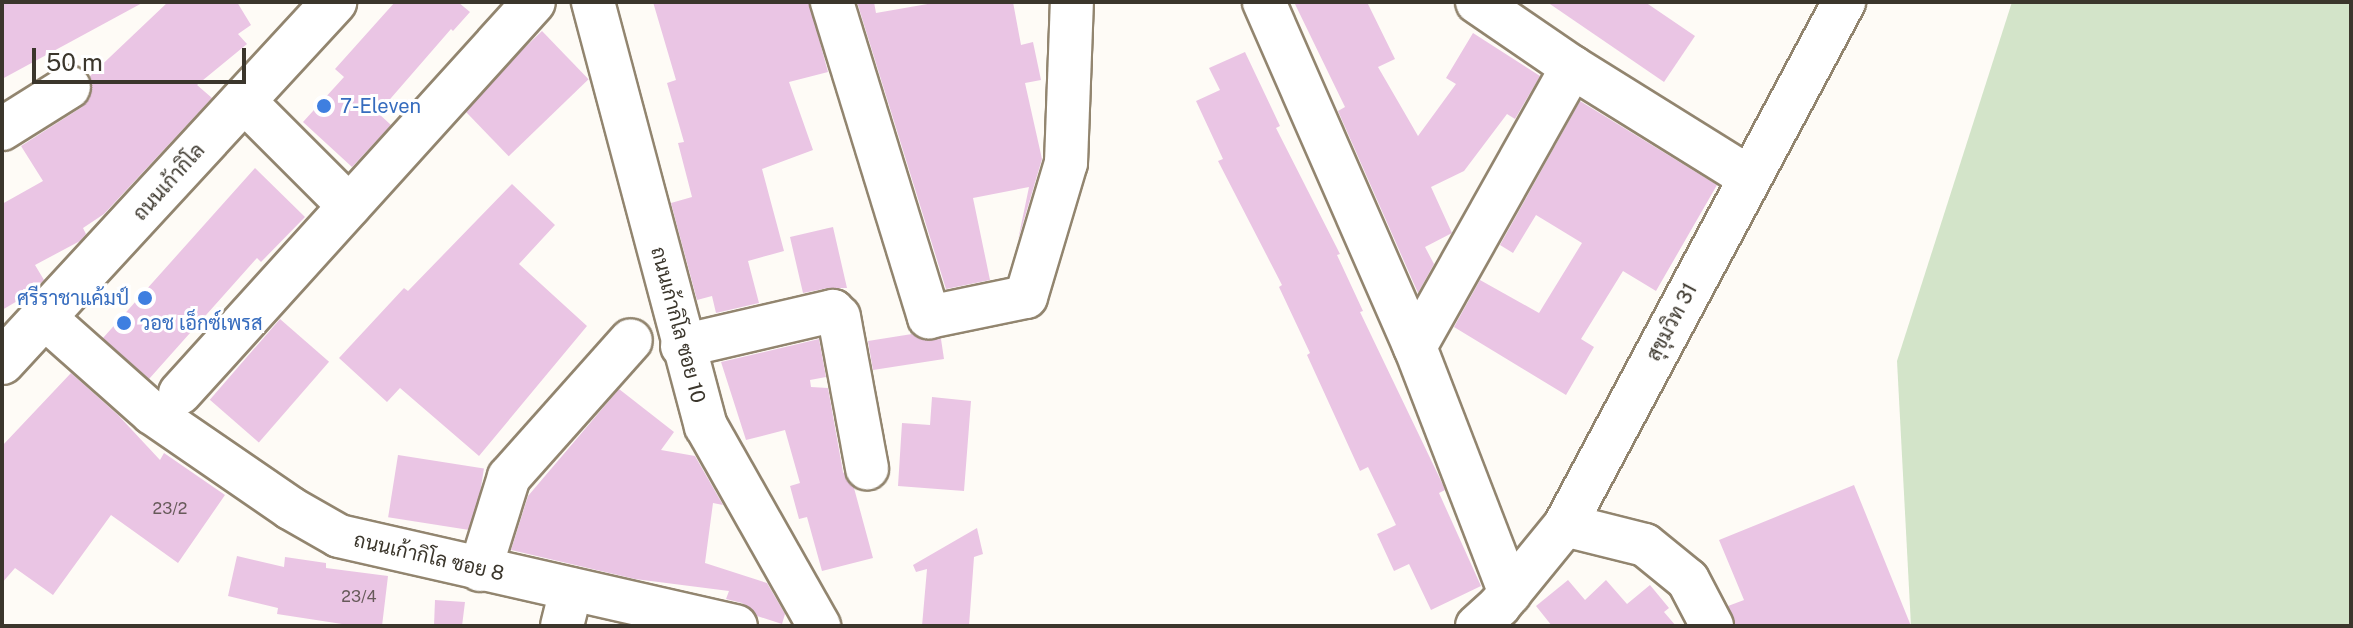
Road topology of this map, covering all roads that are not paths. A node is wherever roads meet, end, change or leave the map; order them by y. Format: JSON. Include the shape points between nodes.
{"nodes":[{"id":1,"x":334,"y":2,"type":"edge"},
{"id":2,"x":534,"y":2,"type":"edge"},
{"id":3,"x":593,"y":2,"type":"edge"},
{"id":4,"x":832,"y":2,"type":"edge"},
{"id":5,"x":1072,"y":2,"type":"edge"},
{"id":6,"x":1264,"y":2,"type":"edge"},
{"id":7,"x":1477,"y":2,"type":"edge"},
{"id":8,"x":1834,"y":6,"type":"edge"},
{"id":9,"x":1572,"y":67,"type":"junction"},
{"id":10,"x":69,"y":87,"type":"dead end"},
{"id":11,"x":234,"y":110,"type":"junction"},
{"id":12,"x":3,"y":127,"type":"edge"},
{"id":13,"x":1749,"y":177,"type":"junction"},
{"id":14,"x":342,"y":214,"type":"junction"},
{"id":15,"x":45,"y":318,"type":"junction"},
{"id":16,"x":631,"y":340,"type":"dead end"},
{"id":17,"x":682,"y":346,"type":"junction"},
{"id":18,"x":1415,"y":347,"type":"junction"},
{"id":19,"x":2,"y":362,"type":"edge"},
{"id":20,"x":180,"y":393,"type":"dead end"},
{"id":21,"x":867,"y":468,"type":"dead end"},
{"id":22,"x":1586,"y":487,"type":"junction"},
{"id":23,"x":1565,"y":525,"type":"junction"},
{"id":24,"x":1645,"y":545,"type":"junction"},
{"id":25,"x":480,"y":570,"type":"junction"},
{"id":26,"x":566,"y":608,"type":"edge"},
{"id":27,"x":1502,"y":613,"type":"edge"},
{"id":28,"x":736,"y":626,"type":"edge"},
{"id":29,"x":819,"y":626,"type":"edge"},
{"id":30,"x":1712,"y":626,"type":"edge"}],
"edges":[{"from":1,"to":11,"type":"main road","name":"ถนนเก้ากิโล"},
{"from":2,"to":14,"type":"street"},
{"from":3,"to":17,"type":"street","name":"ถนนเก้ากิโล ซอย 10"},
{"from":4,"to":5,"type":"street","via":[[929,317],[1026,297],[1066,163]]},
{"from":6,"to":18,"type":"street"},
{"from":7,"to":9,"type":"street"},
{"from":8,"to":13,"type":"street","name":"สุขุมวิท 31"},
{"from":9,"to":13,"type":"street"},
{"from":9,"to":18,"type":"street"},
{"from":10,"to":12,"type":"street"},
{"from":11,"to":14,"type":"street"},
{"from":11,"to":15,"type":"main road","name":"ถนนเก้ากิโล"},
{"from":13,"to":22,"type":"street","name":"สุขุมวิท 31"},
{"from":14,"to":20,"type":"street"},
{"from":15,"to":19,"type":"main road","name":"ถนนเก้ากิโล"},
{"from":15,"to":25,"type":"street","name":"ถนนเก้ากิโล ซอย 8","via":[[152,413],[290,508],[339,536]]},
{"from":16,"to":25,"type":"street","via":[[509,477]]},
{"from":17,"to":21,"type":"street","via":[[833,311],[839,317]]},
{"from":17,"to":29,"type":"street","name":"ถนนเก้ากิโล ซอย 10","via":[[706,426]]},
{"from":18,"to":27,"type":"street"},
{"from":22,"to":23,"type":"street","name":"สุขุมวิท 31"},
{"from":22,"to":24,"type":"street","via":[[1618,512]]},
{"from":23,"to":24,"type":"street"},
{"from":23,"to":27,"type":"street","name":"สุขุมวิท 31"},
{"from":24,"to":30,"type":"street","via":[[1688,580]]},
{"from":25,"to":26,"type":"street","name":"ถนนเก้ากิโล ซอย 8"},
{"from":26,"to":28,"type":"street","name":"ถนนเก้ากิโล ซอย 8"}]}
